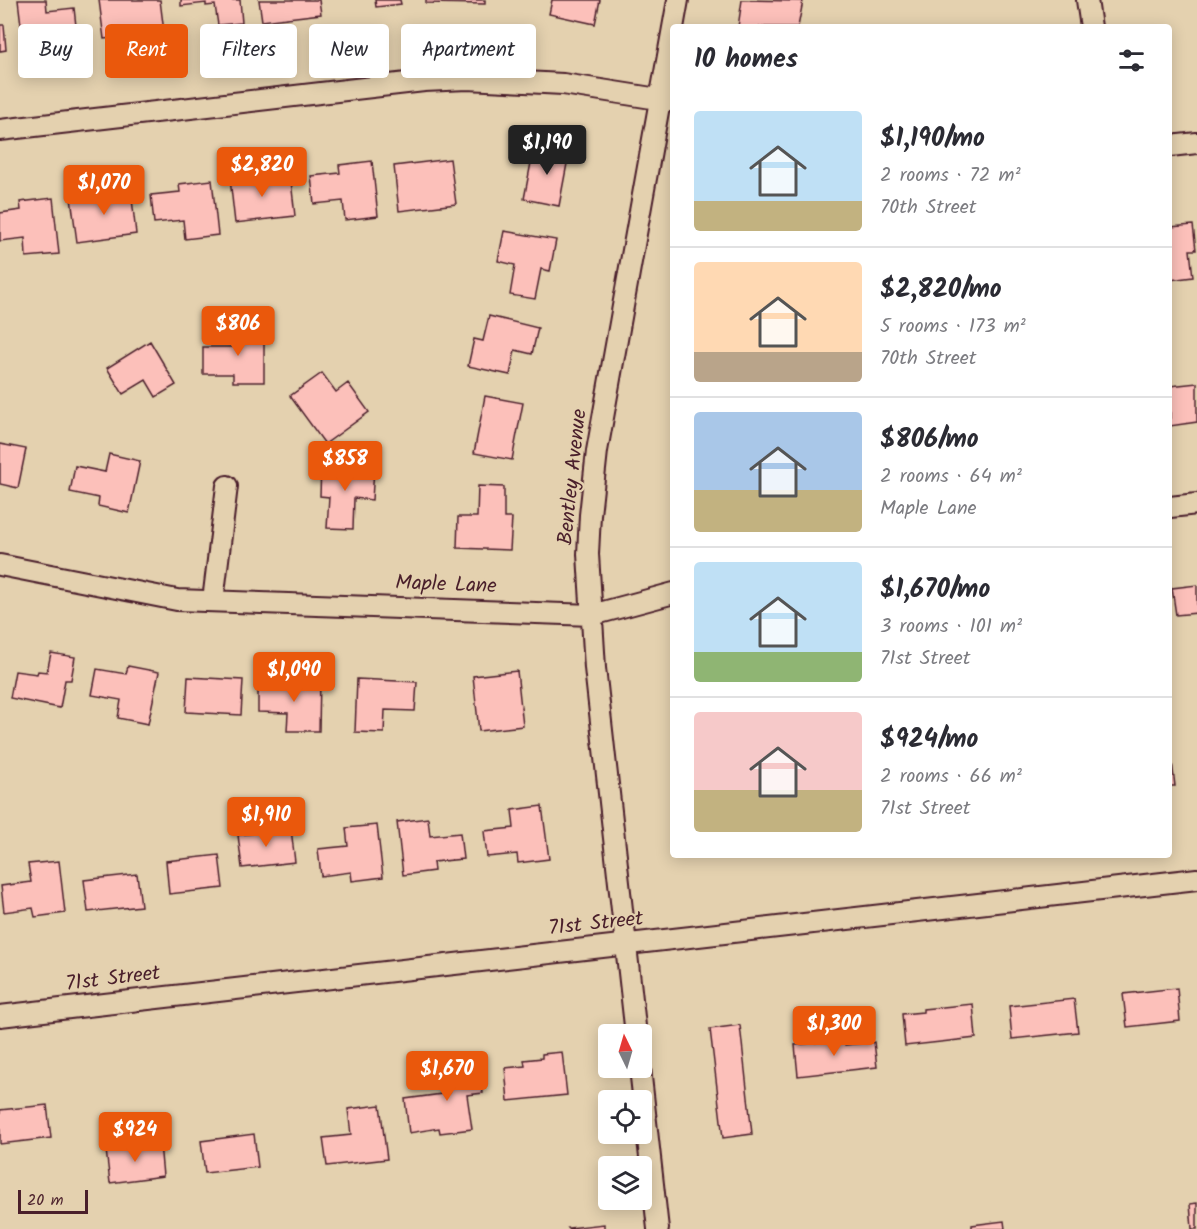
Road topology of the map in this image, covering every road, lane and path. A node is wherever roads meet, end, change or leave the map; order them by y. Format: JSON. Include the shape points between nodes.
{"nodes":[{"id":1,"x":678,"y":0,"type":"edge"},
{"id":2,"x":1087,"y":0,"type":"edge"},
{"id":3,"x":675,"y":24,"type":"edge"},
{"id":4,"x":1091,"y":24,"type":"edge"},
{"id":5,"x":670,"y":73,"type":"edge"},
{"id":6,"x":667,"y":101,"type":"edge"},
{"id":7,"x":0,"y":130,"type":"edge"},
{"id":8,"x":1197,"y":143,"type":"edge"},
{"id":9,"x":1172,"y":146,"type":"edge"},
{"id":10,"x":227,"y":486,"type":"dead end"},
{"id":11,"x":1197,"y":504,"type":"edge"},
{"id":12,"x":1172,"y":507,"type":"edge"},
{"id":13,"x":0,"y":565,"type":"edge"},
{"id":14,"x":670,"y":594,"type":"edge"},
{"id":15,"x":213,"y":601,"type":"junction"},
{"id":16,"x":592,"y":615,"type":"junction"},
{"id":17,"x":1197,"y":879,"type":"edge"},
{"id":18,"x":626,"y":945,"type":"junction"},
{"id":19,"x":0,"y":1016,"type":"edge"},
{"id":20,"x":635,"y":1024,"type":"edge"},
{"id":21,"x":641,"y":1078,"type":"edge"},
{"id":22,"x":658,"y":1229,"type":"edge"}],
"edges":[{"from":1,"to":3,"type":"street","name":"Bentley Avenue"},
{"from":2,"to":4,"type":"street"},
{"from":5,"to":6,"type":"street","name":"Bentley Avenue"},
{"from":6,"to":7,"type":"street","via":[[563,84],[445,80]]},
{"from":6,"to":16,"type":"street","name":"Bentley Avenue","via":[[597,451],[588,554]]},
{"from":8,"to":9,"type":"street"},
{"from":10,"to":15,"type":"street"},
{"from":11,"to":12,"type":"street"},
{"from":13,"to":15,"type":"street","name":"Maple Lane","via":[[177,600]]},
{"from":14,"to":16,"type":"street","name":"Maple Lane"},
{"from":15,"to":16,"type":"street","name":"Maple Lane"},
{"from":16,"to":18,"type":"street","name":"Bentley Avenue"},
{"from":17,"to":18,"type":"street","name":"71st Street"},
{"from":18,"to":19,"type":"street","name":"71st Street"},
{"from":18,"to":20,"type":"street","name":"Bentley Avenue"},
{"from":21,"to":22,"type":"street"}]}
